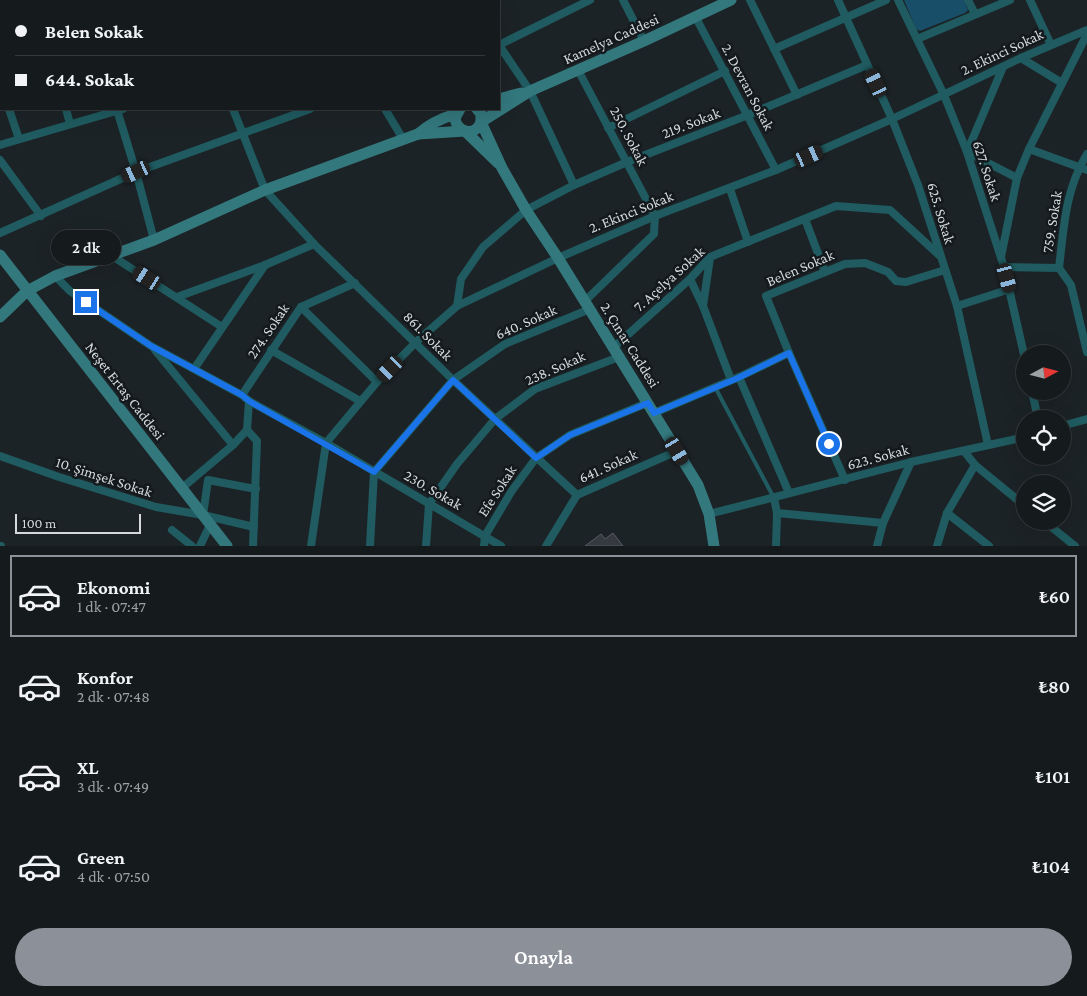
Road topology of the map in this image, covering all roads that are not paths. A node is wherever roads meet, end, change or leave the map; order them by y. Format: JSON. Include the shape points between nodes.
{"nodes":[{"id":1,"x":590,"y":0,"type":"edge"},
{"id":2,"x":623,"y":0,"type":"edge"},
{"id":3,"x":750,"y":0,"type":"edge"},
{"id":4,"x":838,"y":0,"type":"edge"},
{"id":5,"x":886,"y":0,"type":"edge"},
{"id":6,"x":898,"y":0,"type":"edge"},
{"id":7,"x":968,"y":0,"type":"edge"},
{"id":8,"x":1010,"y":0,"type":"edge"},
{"id":9,"x":1030,"y":0,"type":"edge"},
{"id":10,"x":724,"y":2,"type":"edge"},
{"id":11,"x":975,"y":14,"type":"junction"},
{"id":12,"x":695,"y":16,"type":"junction"},
{"id":13,"x":846,"y":18,"type":"junction"},
{"id":14,"x":1087,"y":32,"type":"edge"},
{"id":15,"x":917,"y":39,"type":"junction"},
{"id":16,"x":644,"y":41,"type":"junction"},
{"id":17,"x":500,"y":45,"type":"edge"},
{"id":18,"x":1052,"y":45,"type":"junction"},
{"id":19,"x":500,"y":46,"type":"edge"},
{"id":20,"x":774,"y":50,"type":"junction"},
{"id":21,"x":1021,"y":58,"type":"junction"},
{"id":22,"x":867,"y":65,"type":"junction"},
{"id":23,"x":1003,"y":67,"type":"junction"},
{"id":24,"x":578,"y":70,"type":"junction"},
{"id":25,"x":725,"y":71,"type":"junction"},
{"id":26,"x":1062,"y":83,"type":"junction"},
{"id":27,"x":530,"y":91,"type":"junction"},
{"id":28,"x":797,"y":95,"type":"junction"},
{"id":29,"x":944,"y":95,"type":"junction"},
{"id":30,"x":500,"y":99,"type":"edge"},
{"id":31,"x":9,"y":110,"type":"edge"},
{"id":32,"x":66,"y":110,"type":"edge"},
{"id":33,"x":117,"y":110,"type":"edge"},
{"id":34,"x":120,"y":110,"type":"edge"},
{"id":35,"x":233,"y":110,"type":"edge"},
{"id":36,"x":307,"y":110,"type":"edge"},
{"id":37,"x":387,"y":110,"type":"edge"},
{"id":38,"x":457,"y":110,"type":"edge"},
{"id":39,"x":478,"y":110,"type":"edge"},
{"id":40,"x":500,"y":110,"type":"edge"},
{"id":41,"x":500,"y":110,"type":"edge"},
{"id":42,"x":748,"y":115,"type":"junction"},
{"id":43,"x":892,"y":119,"type":"junction"},
{"id":44,"x":481,"y":122,"type":"junction"},
{"id":45,"x":70,"y":124,"type":"junction"},
{"id":46,"x":608,"y":128,"type":"junction"},
{"id":47,"x":465,"y":132,"type":"junction"},
{"id":48,"x":244,"y":134,"type":"junction"},
{"id":49,"x":418,"y":134,"type":"junction"},
{"id":50,"x":19,"y":139,"type":"junction"},
{"id":51,"x":403,"y":139,"type":"junction"},
{"id":52,"x":0,"y":145,"type":"edge"},
{"id":53,"x":1029,"y":148,"type":"junction"},
{"id":54,"x":967,"y":152,"type":"junction"},
{"id":55,"x":1087,"y":154,"type":"edge"},
{"id":56,"x":0,"y":160,"type":"edge"},
{"id":57,"x":627,"y":162,"type":"junction"},
{"id":58,"x":502,"y":168,"type":"junction"},
{"id":59,"x":1083,"y":169,"type":"edge"},
{"id":60,"x":776,"y":170,"type":"junction"},
{"id":61,"x":136,"y":172,"type":"junction"},
{"id":62,"x":1017,"y":178,"type":"junction"},
{"id":63,"x":574,"y":185,"type":"junction"},
{"id":64,"x":730,"y":189,"type":"junction"},
{"id":65,"x":265,"y":190,"type":"junction"},
{"id":66,"x":526,"y":210,"type":"junction"},
{"id":67,"x":41,"y":216,"type":"junction"},
{"id":68,"x":655,"y":216,"type":"junction"},
{"id":69,"x":805,"y":219,"type":"junction"},
{"id":70,"x":0,"y":233,"type":"edge"},
{"id":71,"x":154,"y":240,"type":"junction"},
{"id":72,"x":748,"y":242,"type":"junction"},
{"id":73,"x":314,"y":244,"type":"junction"},
{"id":74,"x":0,"y":255,"type":"edge"},
{"id":75,"x":112,"y":256,"type":"junction"},
{"id":76,"x":940,"y":256,"type":"junction"},
{"id":77,"x":710,"y":257,"type":"junction"},
{"id":78,"x":558,"y":258,"type":"junction"},
{"id":79,"x":1001,"y":259,"type":"junction"},
{"id":80,"x":265,"y":265,"type":"junction"},
{"id":81,"x":4,"y":267,"type":"edge"},
{"id":82,"x":1004,"y":267,"type":"junction"},
{"id":83,"x":1059,"y":268,"type":"junction"},
{"id":84,"x":945,"y":270,"type":"junction"},
{"id":85,"x":825,"y":272,"type":"junction"},
{"id":86,"x":55,"y":276,"type":"junction"},
{"id":87,"x":690,"y":278,"type":"junction"},
{"id":88,"x":355,"y":283,"type":"junction"},
{"id":89,"x":1010,"y":289,"type":"junction"},
{"id":90,"x":27,"y":290,"type":"junction"},
{"id":91,"x":177,"y":297,"type":"junction"},
{"id":92,"x":587,"y":305,"type":"junction"},
{"id":93,"x":457,"y":306,"type":"junction"},
{"id":94,"x":703,"y":306,"type":"junction"},
{"id":95,"x":957,"y":306,"type":"junction"},
{"id":96,"x":301,"y":307,"type":"junction"},
{"id":97,"x":0,"y":316,"type":"edge"},
{"id":98,"x":222,"y":327,"type":"junction"},
{"id":99,"x":415,"y":343,"type":"junction"},
{"id":100,"x":1022,"y":345,"type":"edge"},
{"id":101,"x":151,"y":346,"type":"junction"},
{"id":102,"x":271,"y":350,"type":"junction"},
{"id":103,"x":616,"y":352,"type":"junction"},
{"id":104,"x":1087,"y":352,"type":"edge"},
{"id":105,"x":789,"y":353,"type":"junction"},
{"id":106,"x":194,"y":369,"type":"junction"},
{"id":107,"x":735,"y":379,"type":"junction"},
{"id":108,"x":453,"y":380,"type":"junction"},
{"id":109,"x":377,"y":382,"type":"junction"},
{"id":110,"x":715,"y":387,"type":"junction"},
{"id":111,"x":242,"y":395,"type":"junction"},
{"id":112,"x":249,"y":401,"type":"junction"},
{"id":113,"x":360,"y":401,"type":"junction"},
{"id":114,"x":651,"y":408,"type":"junction"},
{"id":115,"x":495,"y":419,"type":"junction"},
{"id":116,"x":1087,"y":419,"type":"edge"},
{"id":117,"x":1071,"y":423,"type":"edge"},
{"id":118,"x":247,"y":430,"type":"junction"},
{"id":119,"x":1016,"y":439,"type":"edge"},
{"id":120,"x":326,"y":443,"type":"junction"},
{"id":121,"x":233,"y":445,"type":"junction"},
{"id":122,"x":988,"y":445,"type":"junction"},
{"id":123,"x":677,"y":451,"type":"junction"},
{"id":124,"x":964,"y":451,"type":"junction"},
{"id":125,"x":0,"y":456,"type":"edge"},
{"id":126,"x":536,"y":458,"type":"junction"},
{"id":127,"x":911,"y":462,"type":"junction"},
{"id":128,"x":974,"y":465,"type":"junction"},
{"id":129,"x":374,"y":472,"type":"junction"},
{"id":130,"x":845,"y":480,"type":"junction"},
{"id":131,"x":182,"y":488,"type":"junction"},
{"id":132,"x":256,"y":489,"type":"junction"},
{"id":133,"x":789,"y":494,"type":"junction"},
{"id":134,"x":577,"y":495,"type":"junction"},
{"id":135,"x":774,"y":498,"type":"junction"},
{"id":136,"x":1016,"y":499,"type":"edge"},
{"id":137,"x":429,"y":504,"type":"junction"},
{"id":138,"x":777,"y":513,"type":"junction"},
{"id":139,"x":947,"y":513,"type":"junction"},
{"id":140,"x":709,"y":514,"type":"junction"},
{"id":141,"x":206,"y":520,"type":"junction"},
{"id":142,"x":883,"y":523,"type":"junction"},
{"id":143,"x":254,"y":527,"type":"junction"},
{"id":144,"x":172,"y":530,"type":"dead end"},
{"id":145,"x":1055,"y":530,"type":"edge"},
{"id":146,"x":485,"y":536,"type":"junction"},
{"id":147,"x":192,"y":546,"type":"edge"},
{"id":148,"x":200,"y":546,"type":"edge"},
{"id":149,"x":227,"y":546,"type":"edge"},
{"id":150,"x":253,"y":546,"type":"edge"},
{"id":151,"x":312,"y":546,"type":"edge"},
{"id":152,"x":370,"y":546,"type":"edge"},
{"id":153,"x":426,"y":546,"type":"edge"},
{"id":154,"x":484,"y":546,"type":"edge"},
{"id":155,"x":501,"y":546,"type":"edge"},
{"id":156,"x":546,"y":546,"type":"edge"},
{"id":157,"x":714,"y":546,"type":"edge"},
{"id":158,"x":776,"y":546,"type":"edge"},
{"id":159,"x":877,"y":546,"type":"edge"},
{"id":160,"x":937,"y":546,"type":"edge"},
{"id":161,"x":989,"y":546,"type":"edge"},
{"id":162,"x":1075,"y":546,"type":"edge"}],
"edges":[{"from":1,"to":17,"type":"street"},
{"from":2,"to":16,"type":"street"},
{"from":3,"to":20,"type":"street"},
{"from":4,"to":13,"type":"street","name":"625. Sokak"},
{"from":5,"to":13,"type":"street"},
{"from":6,"to":15,"type":"street","name":"627. Sokak"},
{"from":7,"to":11,"type":"street"},
{"from":8,"to":11,"type":"street"},
{"from":9,"to":18,"type":"street"},
{"from":10,"to":12,"type":"main road","name":"Kamelya Caddesi"},
{"from":11,"to":15,"type":"street"},
{"from":12,"to":16,"type":"main road","name":"Kamelya Caddesi"},
{"from":12,"to":25,"type":"street","name":"2. Devran Sokak"},
{"from":13,"to":20,"type":"street"},
{"from":13,"to":22,"type":"street","name":"625. Sokak"},
{"from":14,"to":18,"type":"street","name":"2. Ekinci Sokak"},
{"from":14,"to":26,"type":"street"},
{"from":15,"to":29,"type":"street","name":"627. Sokak"},
{"from":16,"to":24,"type":"main road","name":"Kamelya Caddesi"},
{"from":18,"to":21,"type":"street","name":"2. Ekinci Sokak"},
{"from":19,"to":27,"type":"street"},
{"from":20,"to":28,"type":"street"},
{"from":21,"to":23,"type":"street","name":"2. Ekinci Sokak"},
{"from":21,"to":26,"type":"street"},
{"from":22,"to":28,"type":"street","name":"219. Sokak"},
{"from":22,"to":43,"type":"street","name":"625. Sokak"},
{"from":23,"to":29,"type":"street","name":"2. Ekinci Sokak"},
{"from":23,"to":54,"type":"street"},
{"from":24,"to":27,"type":"main road","name":"Kamelya Caddesi"},
{"from":24,"to":46,"type":"street","name":"250. Sokak"},
{"from":25,"to":42,"type":"street","name":"2. Devran Sokak"},
{"from":25,"to":46,"type":"street"},
{"from":26,"to":53,"type":"street"},
{"from":27,"to":30,"type":"main road"},
{"from":27,"to":41,"type":"main road"},
{"from":27,"to":63,"type":"street"},
{"from":28,"to":42,"type":"street","name":"219. Sokak"},
{"from":29,"to":43,"type":"street","name":"2. Ekinci Sokak"},
{"from":29,"to":54,"type":"street","name":"627. Sokak"},
{"from":31,"to":50,"type":"street"},
{"from":32,"to":45,"type":"street"},
{"from":33,"to":45,"type":"street"},
{"from":34,"to":61,"type":"street"},
{"from":35,"to":48,"type":"street"},
{"from":36,"to":48,"type":"street"},
{"from":37,"to":51,"type":"street"},
{"from":38,"to":47,"type":"main road","via":[[456,122]]},
{"from":38,"to":49,"type":"main road","via":[[426,126]]},
{"from":39,"to":44,"type":"main road"},
{"from":40,"to":44,"type":"main road"},
{"from":42,"to":57,"type":"street","name":"219. Sokak"},
{"from":42,"to":60,"type":"street","name":"2. Devran Sokak"},
{"from":43,"to":60,"type":"street","name":"2. Ekinci Sokak"},
{"from":43,"to":76,"type":"street","name":"625. Sokak","via":[[918,185]]},
{"from":44,"to":47,"type":"main road","via":[[473,131]]},
{"from":44,"to":58,"type":"main road"},
{"from":45,"to":50,"type":"street"},
{"from":46,"to":57,"type":"street","name":"250. Sokak"},
{"from":47,"to":49,"type":"main road"},
{"from":47,"to":58,"type":"main road"},
{"from":48,"to":61,"type":"street"},
{"from":48,"to":65,"type":"street"},
{"from":49,"to":51,"type":"main road"},
{"from":50,"to":52,"type":"street"},
{"from":51,"to":65,"type":"main road"},
{"from":53,"to":59,"type":"street"},
{"from":53,"to":62,"type":"street"},
{"from":54,"to":62,"type":"street"},
{"from":54,"to":79,"type":"street","name":"627. Sokak"},
{"from":55,"to":59,"type":"street","name":"759. Sokak"},
{"from":56,"to":67,"type":"street"},
{"from":57,"to":63,"type":"street","name":"219. Sokak"},
{"from":57,"to":68,"type":"street","name":"250. Sokak"},
{"from":58,"to":66,"type":"main road","name":"2. Çınar Caddesi"},
{"from":59,"to":83,"type":"street","name":"759. Sokak","via":[[1068,196]]},
{"from":60,"to":64,"type":"street","name":"2. Ekinci Sokak"},
{"from":61,"to":67,"type":"street"},
{"from":61,"to":71,"type":"street"},
{"from":62,"to":79,"type":"street"},
{"from":63,"to":66,"type":"street","name":"219. Sokak"},
{"from":64,"to":68,"type":"street","name":"2. Ekinci Sokak"},
{"from":64,"to":72,"type":"street"},
{"from":65,"to":71,"type":"main road"},
{"from":65,"to":73,"type":"street","name":"861. Sokak"},
{"from":66,"to":78,"type":"main road","name":"2. Çınar Caddesi"},
{"from":66,"to":93,"type":"street","name":"219. Sokak","via":[[483,247],[461,279]]},
{"from":67,"to":70,"type":"street"},
{"from":68,"to":78,"type":"street","name":"2. Ekinci Sokak"},
{"from":68,"to":92,"type":"street","via":[[654,234]]},
{"from":69,"to":72,"type":"street","name":"7. Açelya Sokak"},
{"from":69,"to":76,"type":"street","name":"7. Açelya Sokak","via":[[836,206],[890,210]]},
{"from":69,"to":85,"type":"street"},
{"from":71,"to":75,"type":"main road"},
{"from":72,"to":77,"type":"street","name":"7. Açelya Sokak"},
{"from":73,"to":80,"type":"street"},
{"from":73,"to":88,"type":"street","name":"861. Sokak"},
{"from":74,"to":81,"type":"main road","name":"Neşet Ertaş Caddesi"},
{"from":75,"to":86,"type":"main road"},
{"from":75,"to":91,"type":"street"},
{"from":76,"to":84,"type":"street","name":"625. Sokak"},
{"from":77,"to":87,"type":"street","name":"7. Açelya Sokak"},
{"from":77,"to":94,"type":"street"},
{"from":78,"to":92,"type":"main road","name":"2. Çınar Caddesi"},
{"from":78,"to":93,"type":"street","name":"2. Ekinci Sokak"},
{"from":79,"to":82,"type":"street","name":"627. Sokak"},
{"from":80,"to":91,"type":"street"},
{"from":80,"to":98,"type":"street"},
{"from":81,"to":90,"type":"main road","name":"Neşet Ertaş Caddesi"},
{"from":82,"to":83,"type":"street"},
{"from":82,"to":89,"type":"street","name":"627. Sokak"},
{"from":83,"to":104,"type":"street","name":"759. Sokak","via":[[1071,285]]},
{"from":84,"to":85,"type":"street","name":"Belen Sokak","via":[[906,282],[896,281],[888,272],[865,263],[845,264]]},
{"from":84,"to":95,"type":"street","name":"625. Sokak"},
{"from":85,"to":105,"type":"street","name":"Belen Sokak","via":[[766,296]]},
{"from":86,"to":90,"type":"main road"},
{"from":86,"to":101,"type":"street","via":[[70,291]]},
{"from":87,"to":94,"type":"street"},
{"from":87,"to":103,"type":"street","name":"7. Açelya Sokak"},
{"from":88,"to":96,"type":"street","name":"274. Sokak"},
{"from":88,"to":99,"type":"street","name":"861. Sokak"},
{"from":89,"to":95,"type":"street"},
{"from":89,"to":100,"type":"street","name":"627. Sokak"},
{"from":90,"to":97,"type":"main road"},
{"from":90,"to":131,"type":"main road","name":"Neşet Ertaş Caddesi"},
{"from":91,"to":98,"type":"street"},
{"from":92,"to":103,"type":"main road","name":"2. Çınar Caddesi"},
{"from":92,"to":108,"type":"street","name":"640. Sokak","via":[[505,344]]},
{"from":93,"to":99,"type":"street","name":"2. Ekinci Sokak"},
{"from":94,"to":107,"type":"street"},
{"from":95,"to":122,"type":"street","name":"625. Sokak"},
{"from":96,"to":102,"type":"street","name":"274. Sokak"},
{"from":96,"to":109,"type":"street"},
{"from":98,"to":106,"type":"street"},
{"from":99,"to":108,"type":"street","name":"861. Sokak"},
{"from":99,"to":109,"type":"street","name":"2. Ekinci Sokak"},
{"from":101,"to":106,"type":"street","name":"230. Sokak"},
{"from":101,"to":121,"type":"street"},
{"from":102,"to":111,"type":"street","name":"274. Sokak"},
{"from":102,"to":113,"type":"street"},
{"from":103,"to":114,"type":"main road","name":"2. Çınar Caddesi"},
{"from":103,"to":115,"type":"street","name":"238. Sokak","via":[[535,389]]},
{"from":105,"to":107,"type":"street","name":"Efe Sokak"},
{"from":105,"to":130,"type":"street","name":"Belen Sokak"},
{"from":106,"to":111,"type":"street","name":"230. Sokak"},
{"from":107,"to":110,"type":"street","name":"Efe Sokak"},
{"from":107,"to":133,"type":"street"},
{"from":108,"to":115,"type":"street","name":"861. Sokak"},
{"from":108,"to":129,"type":"street","name":"640. Sokak"},
{"from":109,"to":113,"type":"street","name":"2. Ekinci Sokak"},
{"from":110,"to":114,"type":"street","name":"Efe Sokak"},
{"from":110,"to":135,"type":"lane"},
{"from":111,"to":112,"type":"street","name":"230. Sokak"},
{"from":112,"to":118,"type":"street"},
{"from":112,"to":120,"type":"street","name":"230. Sokak"},
{"from":113,"to":120,"type":"street","name":"2. Ekinci Sokak"},
{"from":114,"to":123,"type":"main road","name":"2. Çınar Caddesi"},
{"from":114,"to":126,"type":"street","name":"Efe Sokak","via":[[570,435]]},
{"from":115,"to":126,"type":"street","name":"861. Sokak"},
{"from":115,"to":137,"type":"street","name":"238. Sokak"},
{"from":116,"to":117,"type":"street"},
{"from":118,"to":121,"type":"street"},
{"from":118,"to":132,"type":"street","via":[[256,441]]},
{"from":119,"to":122,"type":"street","name":"623. Sokak"},
{"from":120,"to":129,"type":"street","name":"230. Sokak"},
{"from":120,"to":151,"type":"street"},
{"from":121,"to":131,"type":"street"},
{"from":122,"to":124,"type":"street","name":"623. Sokak"},
{"from":123,"to":134,"type":"street","name":"641. Sokak"},
{"from":123,"to":140,"type":"main road","name":"2. Çınar Caddesi","via":[[698,485]]},
{"from":124,"to":127,"type":"street","name":"623. Sokak"},
{"from":124,"to":128,"type":"street"},
{"from":125,"to":141,"type":"street","name":"10. Şimşek Sokak","via":[[59,477]]},
{"from":126,"to":134,"type":"street","name":"861. Sokak"},
{"from":126,"to":146,"type":"street","name":"Efe Sokak"},
{"from":127,"to":130,"type":"street","name":"623. Sokak"},
{"from":127,"to":142,"type":"street"},
{"from":128,"to":136,"type":"street"},
{"from":128,"to":139,"type":"street"},
{"from":129,"to":137,"type":"street","name":"230. Sokak"},
{"from":129,"to":152,"type":"street"},
{"from":130,"to":133,"type":"street","name":"623. Sokak"},
{"from":131,"to":141,"type":"main road","name":"Neşet Ertaş Caddesi"},
{"from":132,"to":141,"type":"street","via":[[208,480]]},
{"from":132,"to":143,"type":"street"},
{"from":133,"to":135,"type":"street","name":"623. Sokak"},
{"from":134,"to":156,"type":"street","name":"641. Sokak"},
{"from":135,"to":138,"type":"street"},
{"from":135,"to":140,"type":"street","name":"623. Sokak"},
{"from":137,"to":146,"type":"street","name":"230. Sokak"},
{"from":137,"to":153,"type":"street"},
{"from":138,"to":142,"type":"street"},
{"from":138,"to":158,"type":"street"},
{"from":139,"to":160,"type":"street"},
{"from":139,"to":161,"type":"street"},
{"from":140,"to":157,"type":"main road","name":"2. Çınar Caddesi"},
{"from":141,"to":143,"type":"street","name":"10. Şimşek Sokak"},
{"from":141,"to":148,"type":"street"},
{"from":141,"to":149,"type":"main road","name":"Neşet Ertaş Caddesi"},
{"from":142,"to":159,"type":"street"},
{"from":143,"to":150,"type":"street"},
{"from":144,"to":147,"type":"street"},
{"from":145,"to":162,"type":"street"},
{"from":146,"to":154,"type":"street","name":"Efe Sokak"},
{"from":146,"to":155,"type":"street","name":"230. Sokak"}]}
